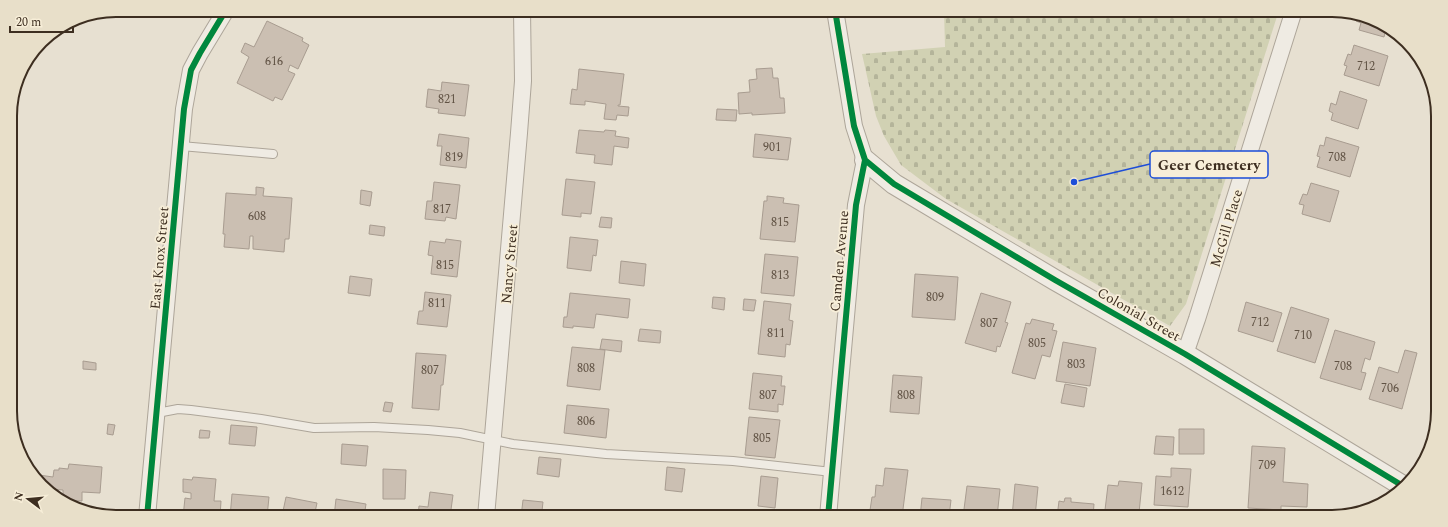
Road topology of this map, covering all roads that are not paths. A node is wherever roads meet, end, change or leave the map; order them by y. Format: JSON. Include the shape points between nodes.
{"nodes":[{"id":1,"x":222,"y":17,"type":"edge"},
{"id":2,"x":522,"y":17,"type":"edge"},
{"id":3,"x":836,"y":17,"type":"edge"},
{"id":4,"x":1292,"y":17,"type":"edge"},
{"id":5,"x":181,"y":146,"type":"junction"},
{"id":6,"x":273,"y":154,"type":"dead end"},
{"id":7,"x":865,"y":160,"type":"junction"},
{"id":8,"x":1185,"y":354,"type":"junction"},
{"id":9,"x":157,"y":413,"type":"junction"},
{"id":10,"x":492,"y":439,"type":"junction"},
{"id":11,"x":832,"y":472,"type":"junction"},
{"id":12,"x":1399,"y":484,"type":"edge"},
{"id":13,"x":148,"y":510,"type":"edge"},
{"id":14,"x":487,"y":510,"type":"edge"},
{"id":15,"x":829,"y":510,"type":"edge"}],
"edges":[{"from":1,"to":5,"type":"street","name":"East Knox Street","via":[[192,70],[184,109]]},
{"from":2,"to":10,"type":"street","name":"Nancy Street","via":[[522,96]]},
{"from":3,"to":7,"type":"street","name":"Camden Avenue","via":[[854,126]]},
{"from":4,"to":8,"type":"street","name":"McGill Place"},
{"from":5,"to":6,"type":"lane"},
{"from":5,"to":9,"type":"street","name":"East Knox Street"},
{"from":7,"to":8,"type":"street","name":"Colonial Street","via":[[894,184]]},
{"from":7,"to":11,"type":"street","name":"Camden Avenue","via":[[856,204]]},
{"from":8,"to":12,"type":"street","name":"Colonial Street"},
{"from":9,"to":10,"type":"lane","via":[[178,409],[314,428],[374,427],[428,430]]},
{"from":9,"to":13,"type":"street","name":"East Knox Street"},
{"from":10,"to":11,"type":"lane","via":[[513,444],[606,454],[733,461]]},
{"from":10,"to":14,"type":"street","name":"Nancy Street"},
{"from":11,"to":15,"type":"street","name":"Camden Avenue"}]}
